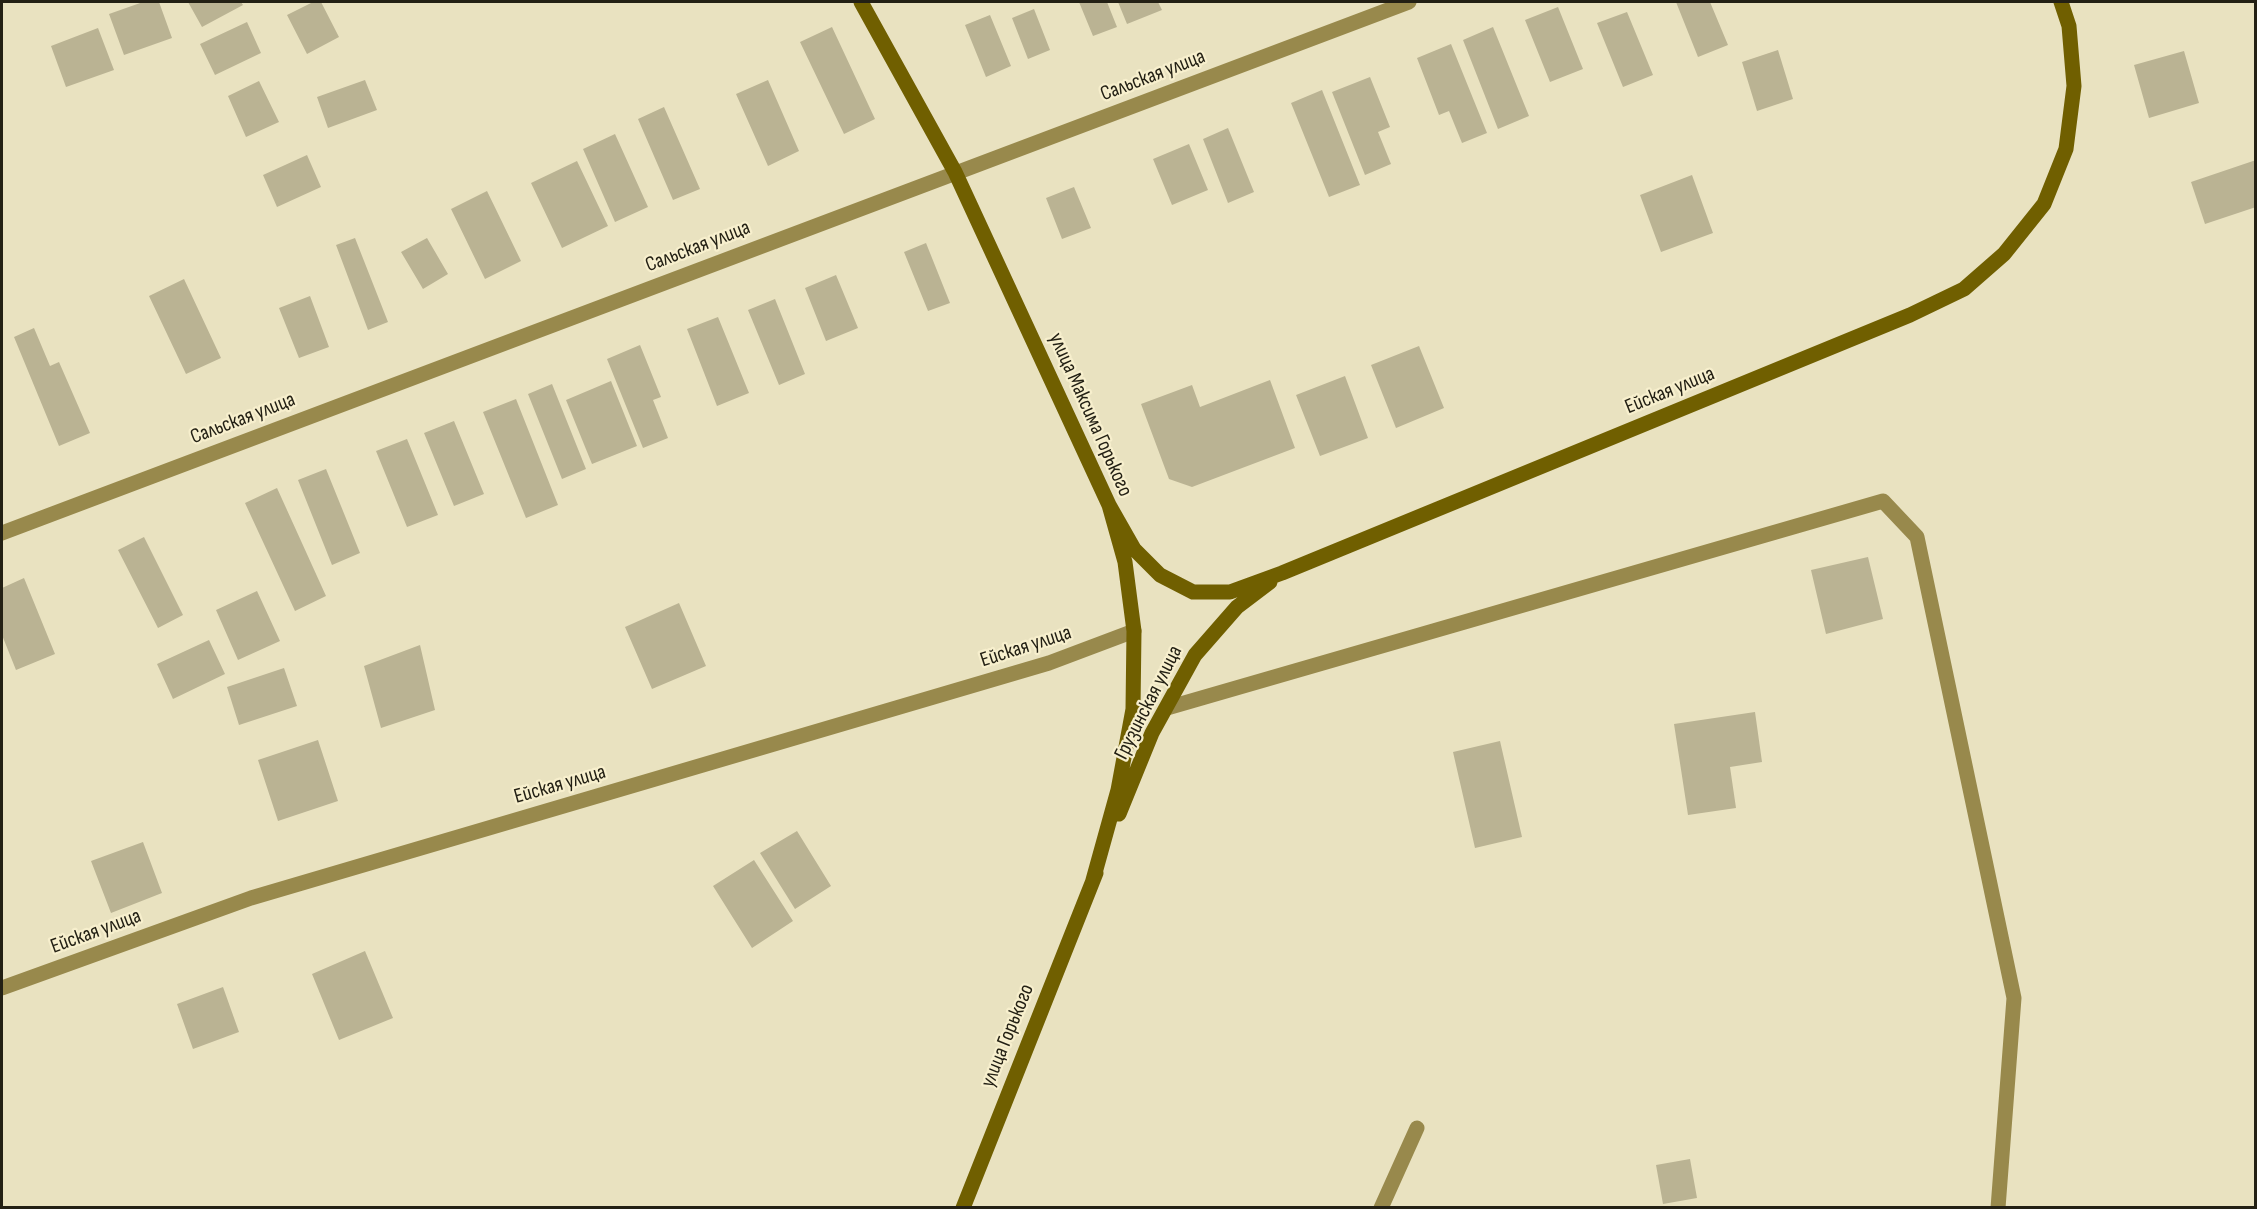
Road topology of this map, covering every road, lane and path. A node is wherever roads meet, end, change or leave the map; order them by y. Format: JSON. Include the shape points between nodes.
{"nodes":[{"id":1,"x":861,"y":2,"type":"edge"},
{"id":2,"x":1409,"y":2,"type":"edge"},
{"id":3,"x":2061,"y":2,"type":"edge"},
{"id":4,"x":955,"y":172,"type":"junction"},
{"id":5,"x":1109,"y":505,"type":"junction"},
{"id":6,"x":2,"y":533,"type":"edge"},
{"id":7,"x":1282,"y":573,"type":"junction"},
{"id":8,"x":1134,"y":632,"type":"junction"},
{"id":9,"x":1167,"y":708,"type":"junction"},
{"id":10,"x":1093,"y":880,"type":"junction"},
{"id":11,"x":2,"y":988,"type":"edge"},
{"id":12,"x":1417,"y":1128,"type":"dead end"},
{"id":13,"x":963,"y":1208,"type":"edge"},
{"id":14,"x":1381,"y":1208,"type":"edge"},
{"id":15,"x":1998,"y":1208,"type":"edge"}],
"edges":[{"from":1,"to":4,"type":"main road","name":"улица Максима Горького"},
{"from":2,"to":4,"type":"street","name":"Сальская улица"},
{"from":3,"to":7,"type":"main road","name":"Ейская улица","via":[[2069,26],[2074,86],[2066,149],[2044,204],[2004,254],[1964,289],[1910,315]]},
{"from":4,"to":5,"type":"main road","name":"улица Максима Горького"},
{"from":4,"to":6,"type":"street","name":"Сальская улица"},
{"from":5,"to":7,"type":"main road","via":[[1134,549],[1160,575],[1193,591],[1230,592]]},
{"from":5,"to":8,"type":"main road","name":"улица Максима Горького","via":[[1125,562]]},
{"from":7,"to":9,"type":"main road","name":"Грузинская улица","via":[[1237,607],[1195,656]]},
{"from":8,"to":10,"type":"main road","name":"улица Максима Горького","via":[[1133,710],[1118,790]]},
{"from":8,"to":11,"type":"street","name":"Ейская улица","via":[[1049,663],[251,898]]},
{"from":9,"to":10,"type":"main road","name":"Грузинская улица","via":[[1152,733]]},
{"from":9,"to":15,"type":"street","via":[[1883,501],[1917,537],[2014,998]]},
{"from":10,"to":13,"type":"main road","name":"улица Горького"},
{"from":12,"to":14,"type":"street"}]}
